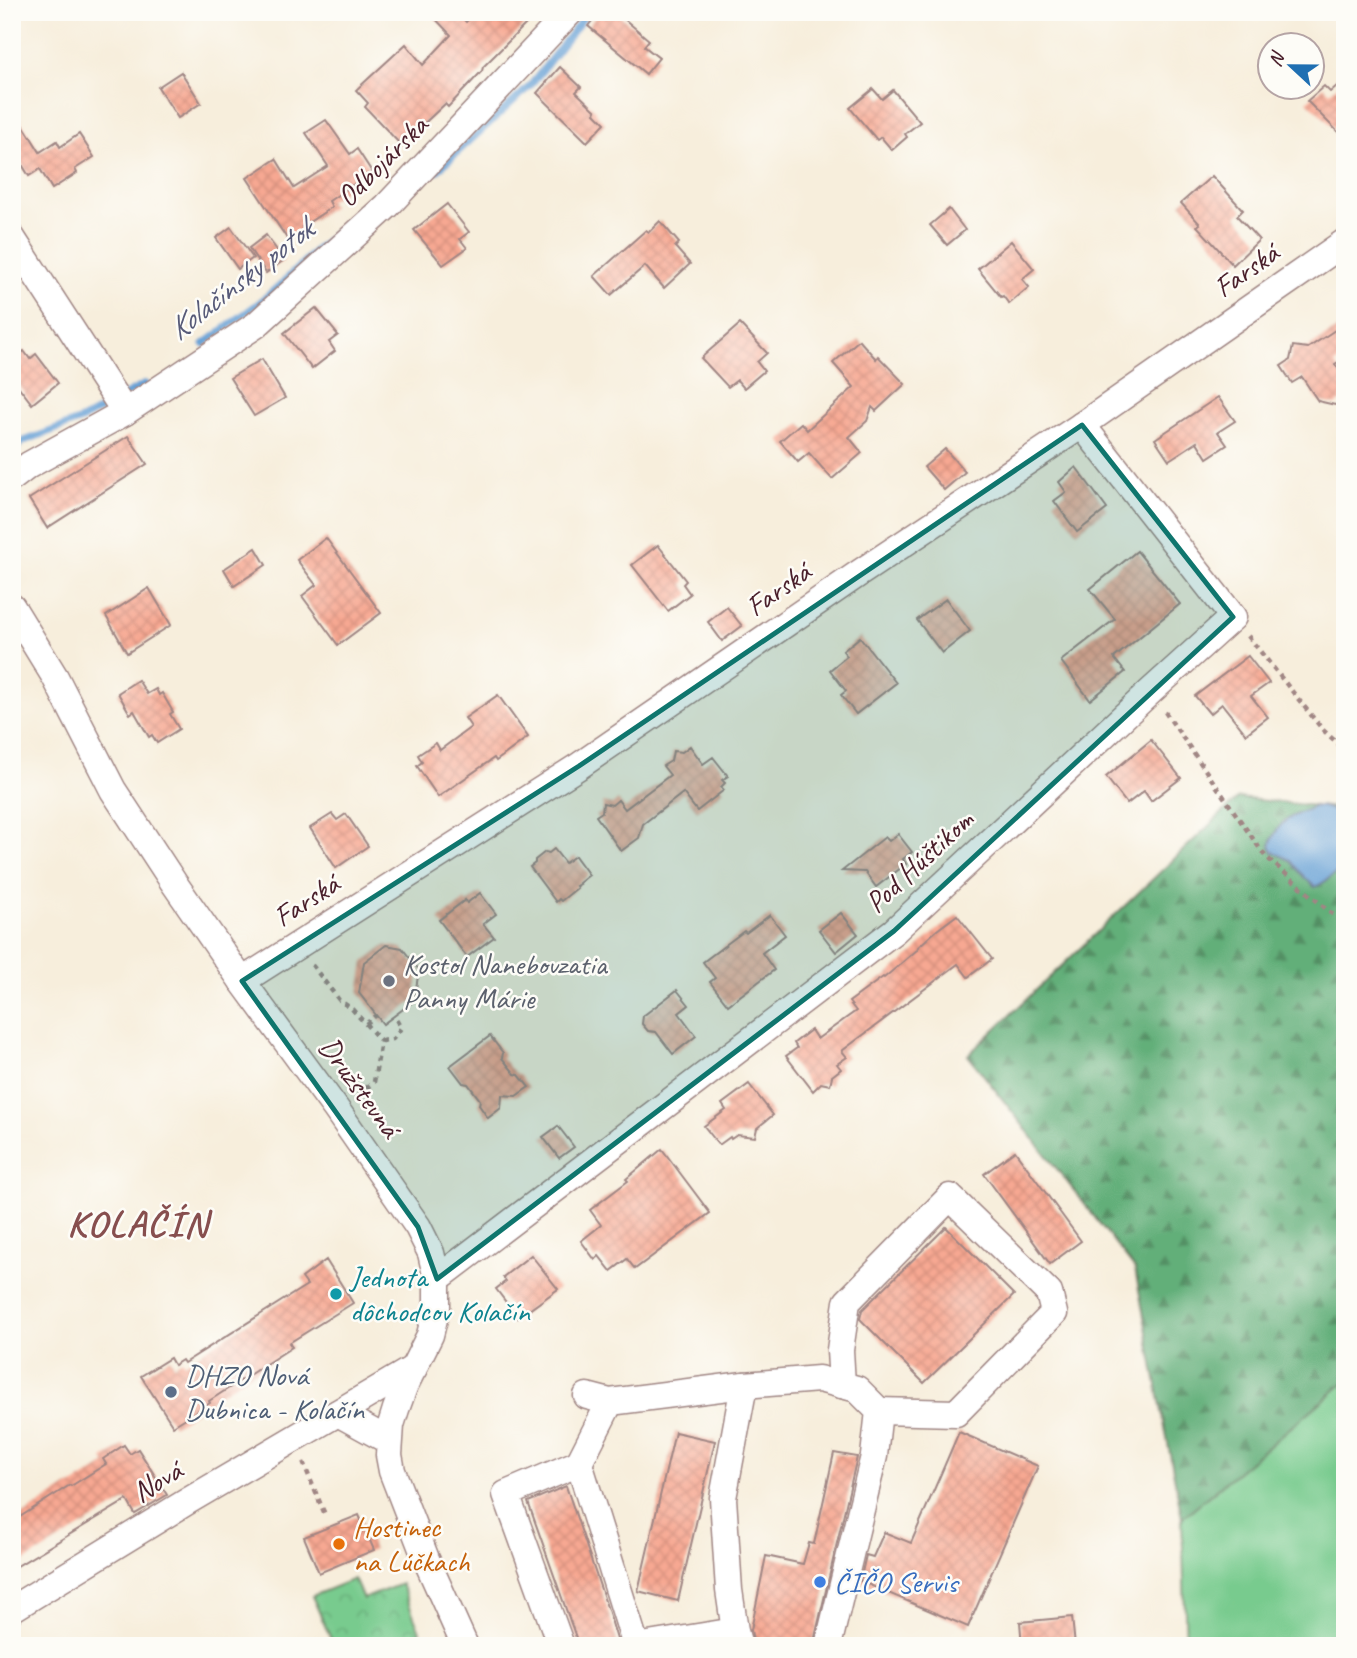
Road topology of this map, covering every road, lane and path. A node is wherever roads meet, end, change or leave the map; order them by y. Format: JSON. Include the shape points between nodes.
{"nodes":[{"id":1,"x":570,"y":12,"type":"edge"},
{"id":2,"x":12,"y":238,"type":"edge"},
{"id":3,"x":1345,"y":242,"type":"edge"},
{"id":4,"x":125,"y":412,"type":"junction"},
{"id":5,"x":1082,"y":425,"type":"junction"},
{"id":6,"x":12,"y":478,"type":"edge"},
{"id":7,"x":12,"y":607,"type":"edge"},
{"id":8,"x":1233,"y":617,"type":"junction"},
{"id":9,"x":1150,"y":691,"type":"junction"},
{"id":10,"x":1345,"y":750,"type":"edge"},
{"id":11,"x":1345,"y":925,"type":"edge"},
{"id":12,"x":296,"y":945,"type":"junction"},
{"id":13,"x":242,"y":981,"type":"junction"},
{"id":14,"x":376,"y":1015,"type":"dead end"},
{"id":15,"x":394,"y":1016,"type":"dead end"},
{"id":16,"x":366,"y":1024,"type":"junction"},
{"id":17,"x":381,"y":1041,"type":"junction"},
{"id":18,"x":353,"y":1097,"type":"dead end"},
{"id":19,"x":437,"y":1279,"type":"junction"},
{"id":20,"x":414,"y":1368,"type":"junction"},
{"id":21,"x":744,"y":1385,"type":"junction"},
{"id":22,"x":842,"y":1385,"type":"junction"},
{"id":23,"x":879,"y":1411,"type":"junction"},
{"id":24,"x":338,"y":1413,"type":"junction"},
{"id":25,"x":293,"y":1438,"type":"junction"},
{"id":26,"x":389,"y":1441,"type":"junction"},
{"id":27,"x":579,"y":1463,"type":"junction"},
{"id":28,"x":326,"y":1517,"type":"dead end"},
{"id":29,"x":12,"y":1609,"type":"edge"},
{"id":30,"x":737,"y":1638,"type":"edge"},
{"id":31,"x":465,"y":1646,"type":"edge"},
{"id":32,"x":561,"y":1646,"type":"edge"},
{"id":33,"x":636,"y":1646,"type":"edge"},
{"id":34,"x":642,"y":1646,"type":"edge"},
{"id":35,"x":828,"y":1646,"type":"edge"}],
"edges":[{"from":1,"to":4,"type":"street","name":"Odbojárska","via":[[387,206],[256,325]]},
{"from":2,"to":4,"type":"street"},
{"from":3,"to":5,"type":"street","name":"Farská"},
{"from":4,"to":6,"type":"street","name":"Odbojárska"},
{"from":5,"to":8,"type":"street"},
{"from":5,"to":12,"type":"street","name":"Farská","via":[[579,766]]},
{"from":7,"to":13,"type":"street","name":"Družstevná","via":[[55,677],[113,790]]},
{"from":8,"to":9,"type":"street","name":"Pod Húštikom"},
{"from":8,"to":10,"type":"path","via":[[1323,730]]},
{"from":9,"to":11,"type":"path","via":[[1265,856]]},
{"from":9,"to":19,"type":"street","name":"Pod Húštikom","via":[[894,931]]},
{"from":12,"to":13,"type":"street","name":"Farská"},
{"from":12,"to":16,"type":"path","via":[[339,1000]]},
{"from":13,"to":19,"type":"street","name":"Družstevná","via":[[418,1227]]},
{"from":14,"to":16,"type":"path"},
{"from":15,"to":17,"type":"path","via":[[401,1028],[393,1039]]},
{"from":16,"to":17,"type":"path"},
{"from":17,"to":18,"type":"path","via":[[374,1082]]},
{"from":19,"to":20,"type":"street","name":"Družstevná","via":[[430,1335]]},
{"from":20,"to":24,"type":"street","name":"Nová"},
{"from":20,"to":26,"type":"street","name":"Družstevná","via":[[396,1409]]},
{"from":21,"to":22,"type":"street","via":[[820,1379]]},
{"from":21,"to":27,"type":"street","via":[[598,1399]]},
{"from":21,"to":30,"type":"street","via":[[723,1498]]},
{"from":22,"to":23,"type":"street","via":[[857,1389]]},
{"from":22,"to":23,"type":"street","via":[[840,1350],[847,1302],[950,1197],[1049,1293],[1054,1313],[956,1413]]},
{"from":23,"to":35,"type":"street","via":[[874,1456]]},
{"from":24,"to":25,"type":"street","name":"Nová"},
{"from":24,"to":26,"type":"street"},
{"from":25,"to":28,"type":"path"},
{"from":25,"to":29,"type":"street","name":"Nová"},
{"from":26,"to":31,"type":"street","name":"Družstevná","via":[[392,1471],[402,1498]]},
{"from":27,"to":32,"type":"street","via":[[506,1494]]},
{"from":27,"to":33,"type":"street"},
{"from":30,"to":34,"type":"street"}]}
